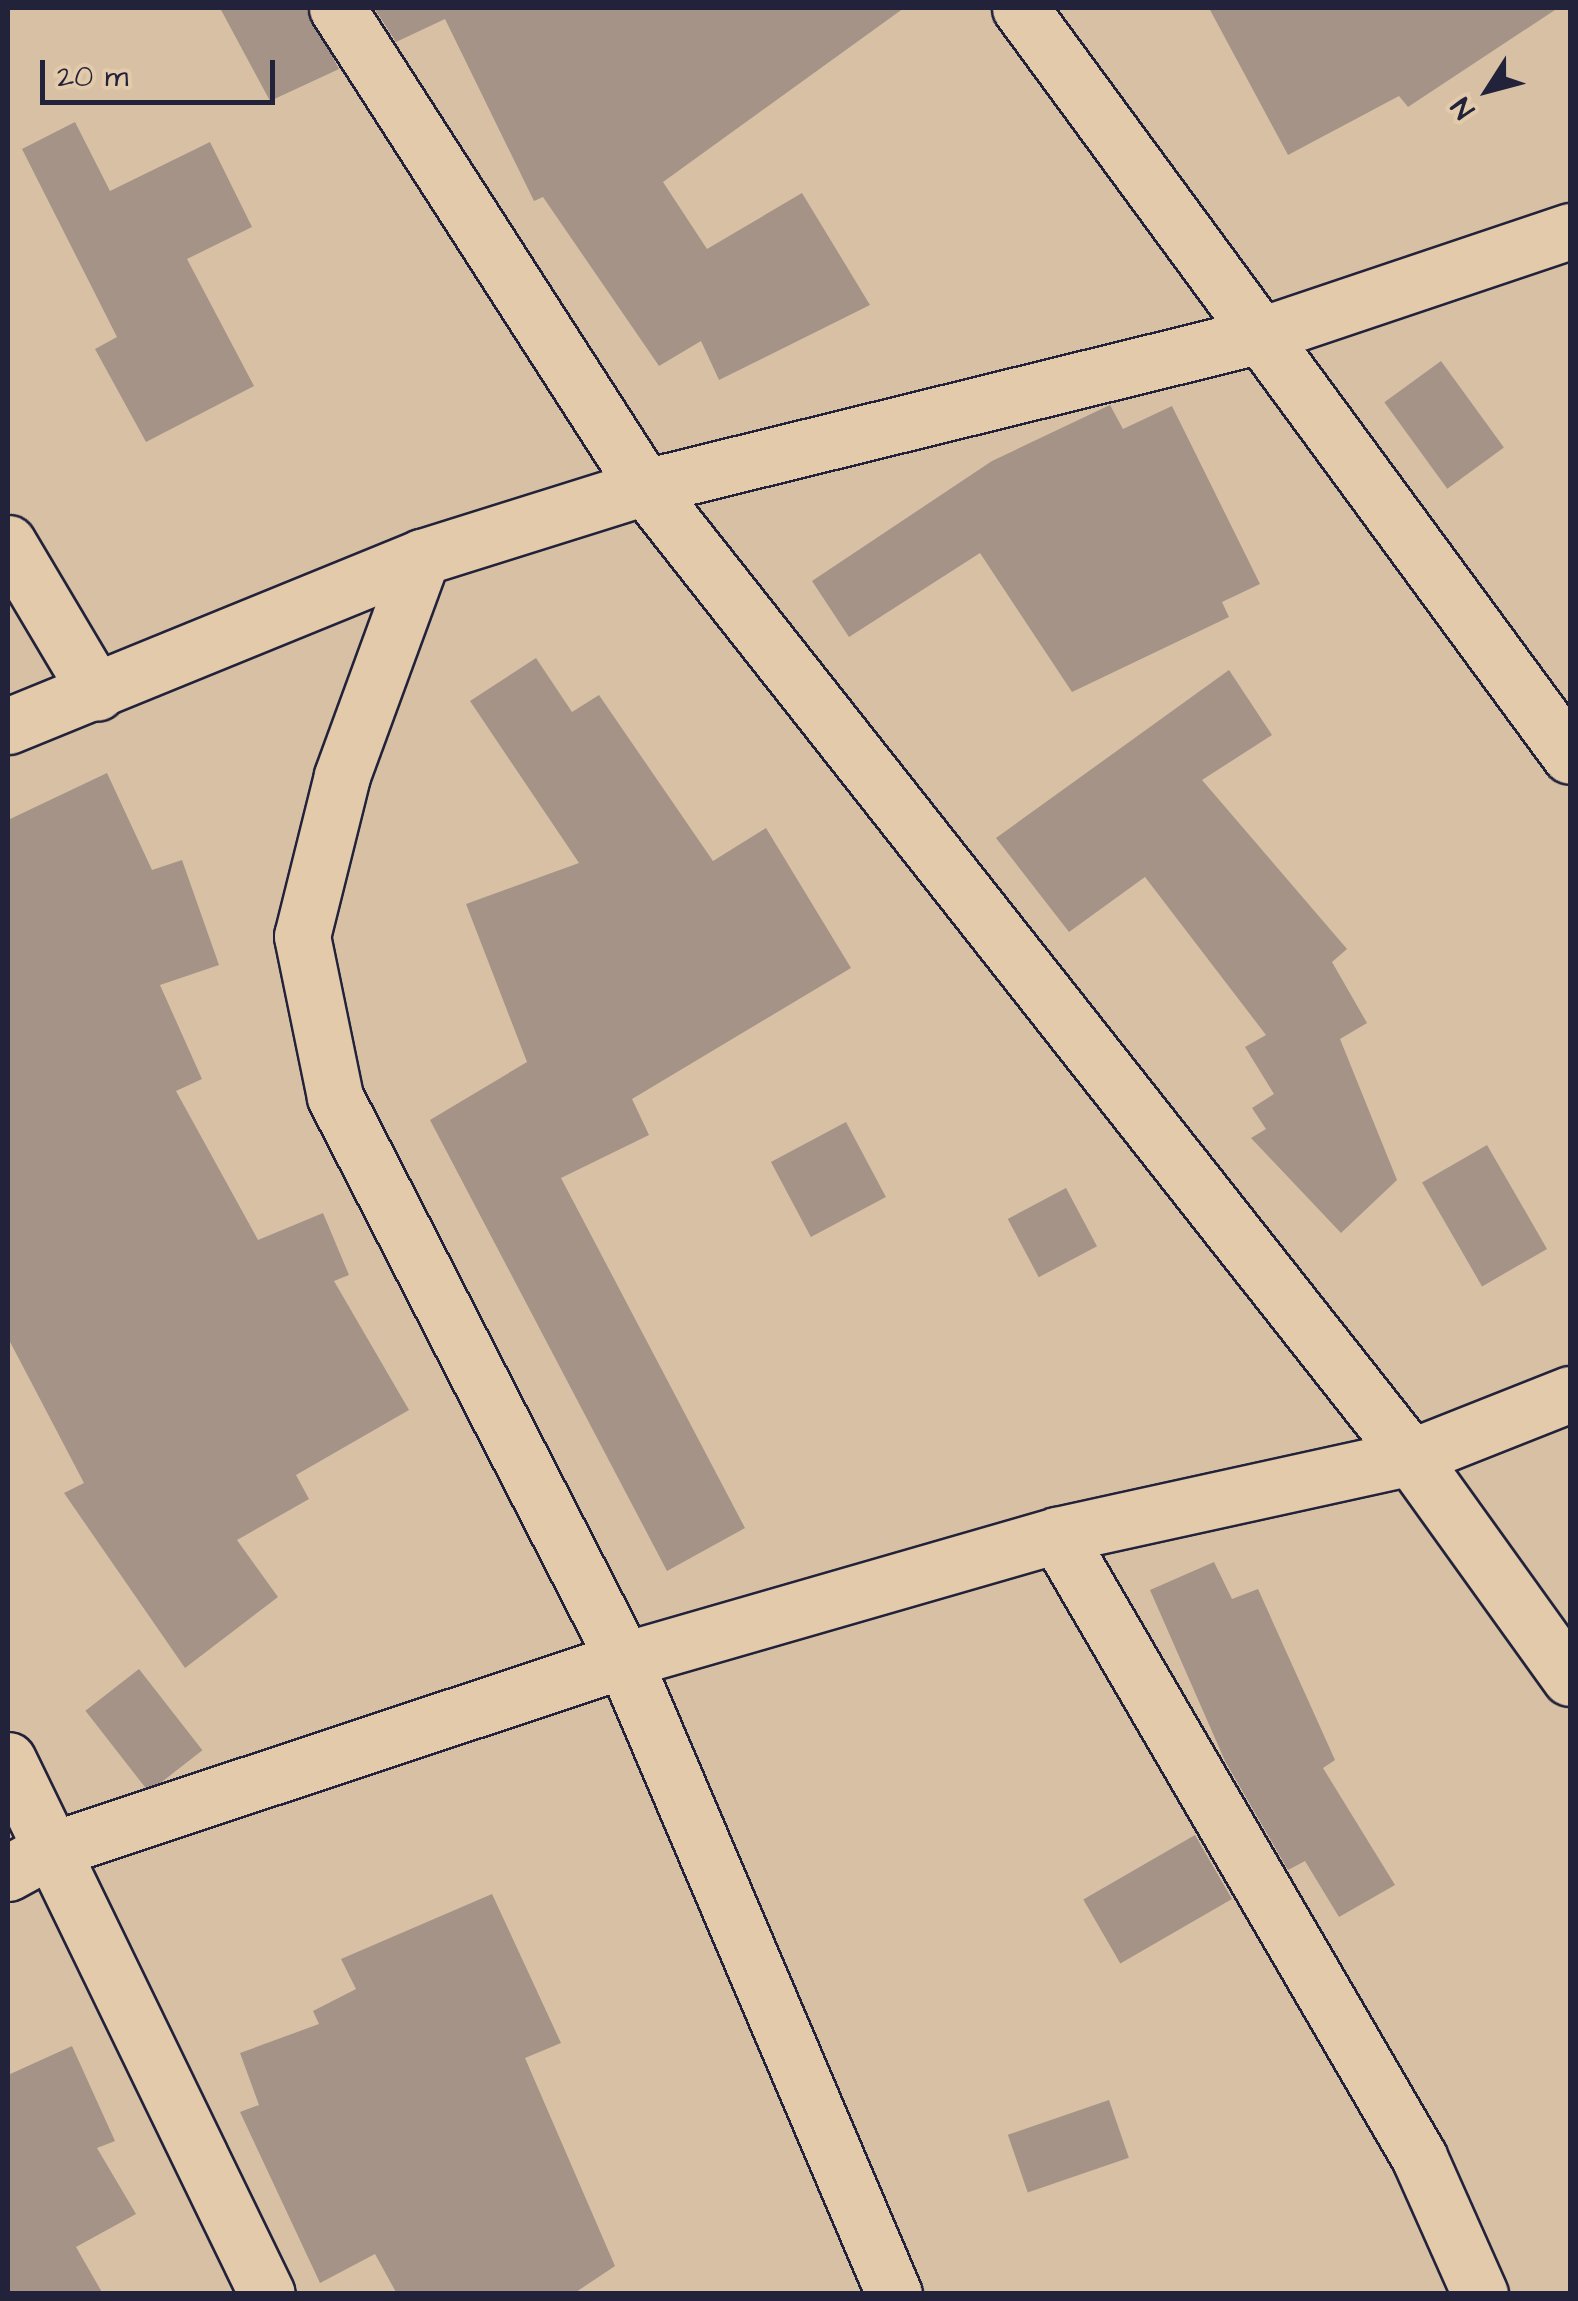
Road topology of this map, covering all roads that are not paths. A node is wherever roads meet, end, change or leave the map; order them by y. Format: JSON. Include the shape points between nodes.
{"nodes":[{"id":1,"x":337,"y":8,"type":"edge"},
{"id":2,"x":1020,"y":8,"type":"edge"},
{"id":3,"x":1570,"y":231,"type":"edge"},
{"id":4,"x":1258,"y":336,"type":"junction"},
{"id":5,"x":645,"y":487,"type":"junction"},
{"id":6,"x":8,"y":543,"type":"edge"},
{"id":7,"x":422,"y":557,"type":"junction"},
{"id":8,"x":97,"y":694,"type":"junction"},
{"id":9,"x":8,"y":726,"type":"edge"},
{"id":10,"x":1570,"y":756,"type":"edge"},
{"id":11,"x":1570,"y":1394,"type":"edge"},
{"id":12,"x":1410,"y":1457,"type":"junction"},
{"id":13,"x":1057,"y":1535,"type":"junction"},
{"id":14,"x":624,"y":1660,"type":"junction"},
{"id":15,"x":1570,"y":1678,"type":"edge"},
{"id":16,"x":8,"y":1760,"type":"edge"},
{"id":17,"x":28,"y":1862,"type":"edge"},
{"id":18,"x":267,"y":2294,"type":"edge"},
{"id":19,"x":894,"y":2294,"type":"edge"},
{"id":20,"x":1480,"y":2294,"type":"edge"}],
"edges":[{"from":1,"to":5,"type":"street"},
{"from":2,"to":4,"type":"street"},
{"from":3,"to":4,"type":"street"},
{"from":4,"to":5,"type":"street"},
{"from":4,"to":10,"type":"street"},
{"from":5,"to":7,"type":"street"},
{"from":5,"to":12,"type":"street"},
{"from":6,"to":8,"type":"street"},
{"from":7,"to":8,"type":"street"},
{"from":7,"to":14,"type":"street","via":[[342,776],[302,936],[335,1097]]},
{"from":8,"to":9,"type":"street"},
{"from":11,"to":12,"type":"street"},
{"from":12,"to":13,"type":"street"},
{"from":12,"to":15,"type":"street"},
{"from":13,"to":14,"type":"street"},
{"from":13,"to":20,"type":"street","via":[[1419,2158]]},
{"from":14,"to":17,"type":"street"},
{"from":14,"to":19,"type":"street"},
{"from":16,"to":17,"type":"street"},
{"from":17,"to":18,"type":"street"}]}
